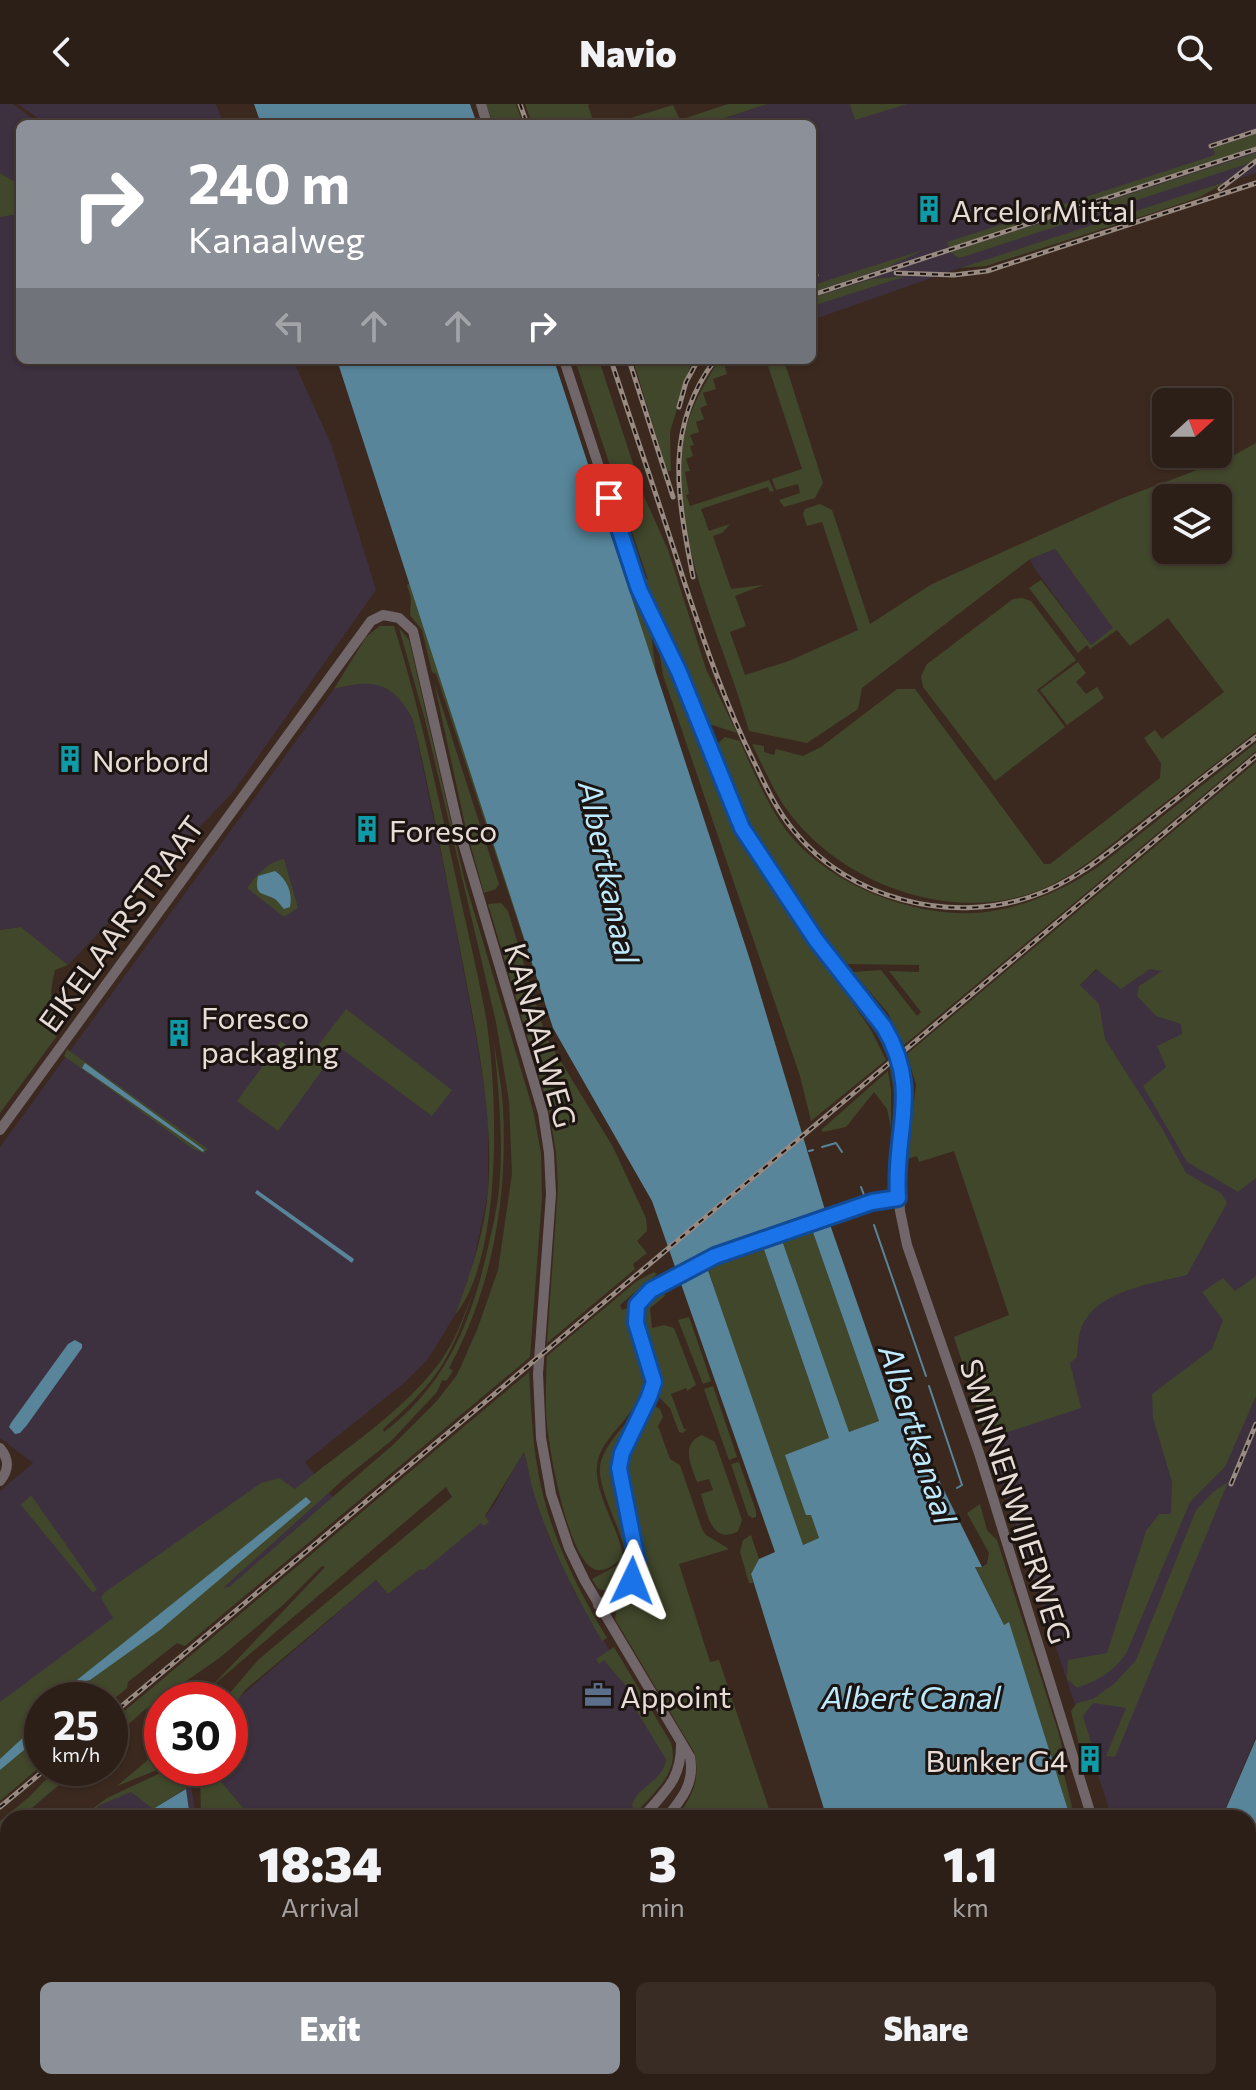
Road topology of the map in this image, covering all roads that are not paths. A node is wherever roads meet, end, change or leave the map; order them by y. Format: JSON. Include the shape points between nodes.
{"nodes":[{"id":1,"x":565,"y":364,"type":"edge"},
{"id":2,"x":406,"y":622,"type":"joint"},
{"id":3,"x":0,"y":1130,"type":"edge"},
{"id":4,"x":898,"y":1198,"type":"junction"},
{"id":5,"x":0,"y":1448,"type":"edge"},
{"id":6,"x":0,"y":1481,"type":"edge"},
{"id":7,"x":598,"y":1605,"type":"junction"},
{"id":8,"x":681,"y":1743,"type":"junction"},
{"id":9,"x":648,"y":1810,"type":"edge"},
{"id":10,"x":673,"y":1810,"type":"edge"},
{"id":11,"x":1090,"y":1810,"type":"edge"}],
"edges":[{"from":1,"to":4,"type":"street","name":"SWINNENWIJERWEG","via":[[639,589],[742,828],[892,1041],[905,1087]]},
{"from":2,"to":3,"type":"street","name":"EIKELAARSTRAAT","via":[[383,615],[371,621]]},
{"from":2,"to":7,"type":"street","name":"KANAALWEG","via":[[423,669],[461,840],[543,1113],[551,1194],[538,1374],[541,1438],[551,1494],[569,1548]]},
{"from":4,"to":7,"type":"street","via":[[872,1202],[715,1256],[651,1290],[637,1305],[635,1315],[654,1382],[619,1468],[637,1560],[632,1581]]},
{"from":4,"to":11,"type":"street","name":"SWINNENWIJERWEG","via":[[907,1245],[979,1453]]},
{"from":5,"to":6,"type":"street","via":[[7,1457]]},
{"from":7,"to":8,"type":"street","name":"KANAALWEG"},
{"from":8,"to":9,"type":"street","via":[[679,1771]]},
{"from":8,"to":10,"type":"street","name":"KANAALWEG","via":[[690,1757],[690,1778]]}]}
